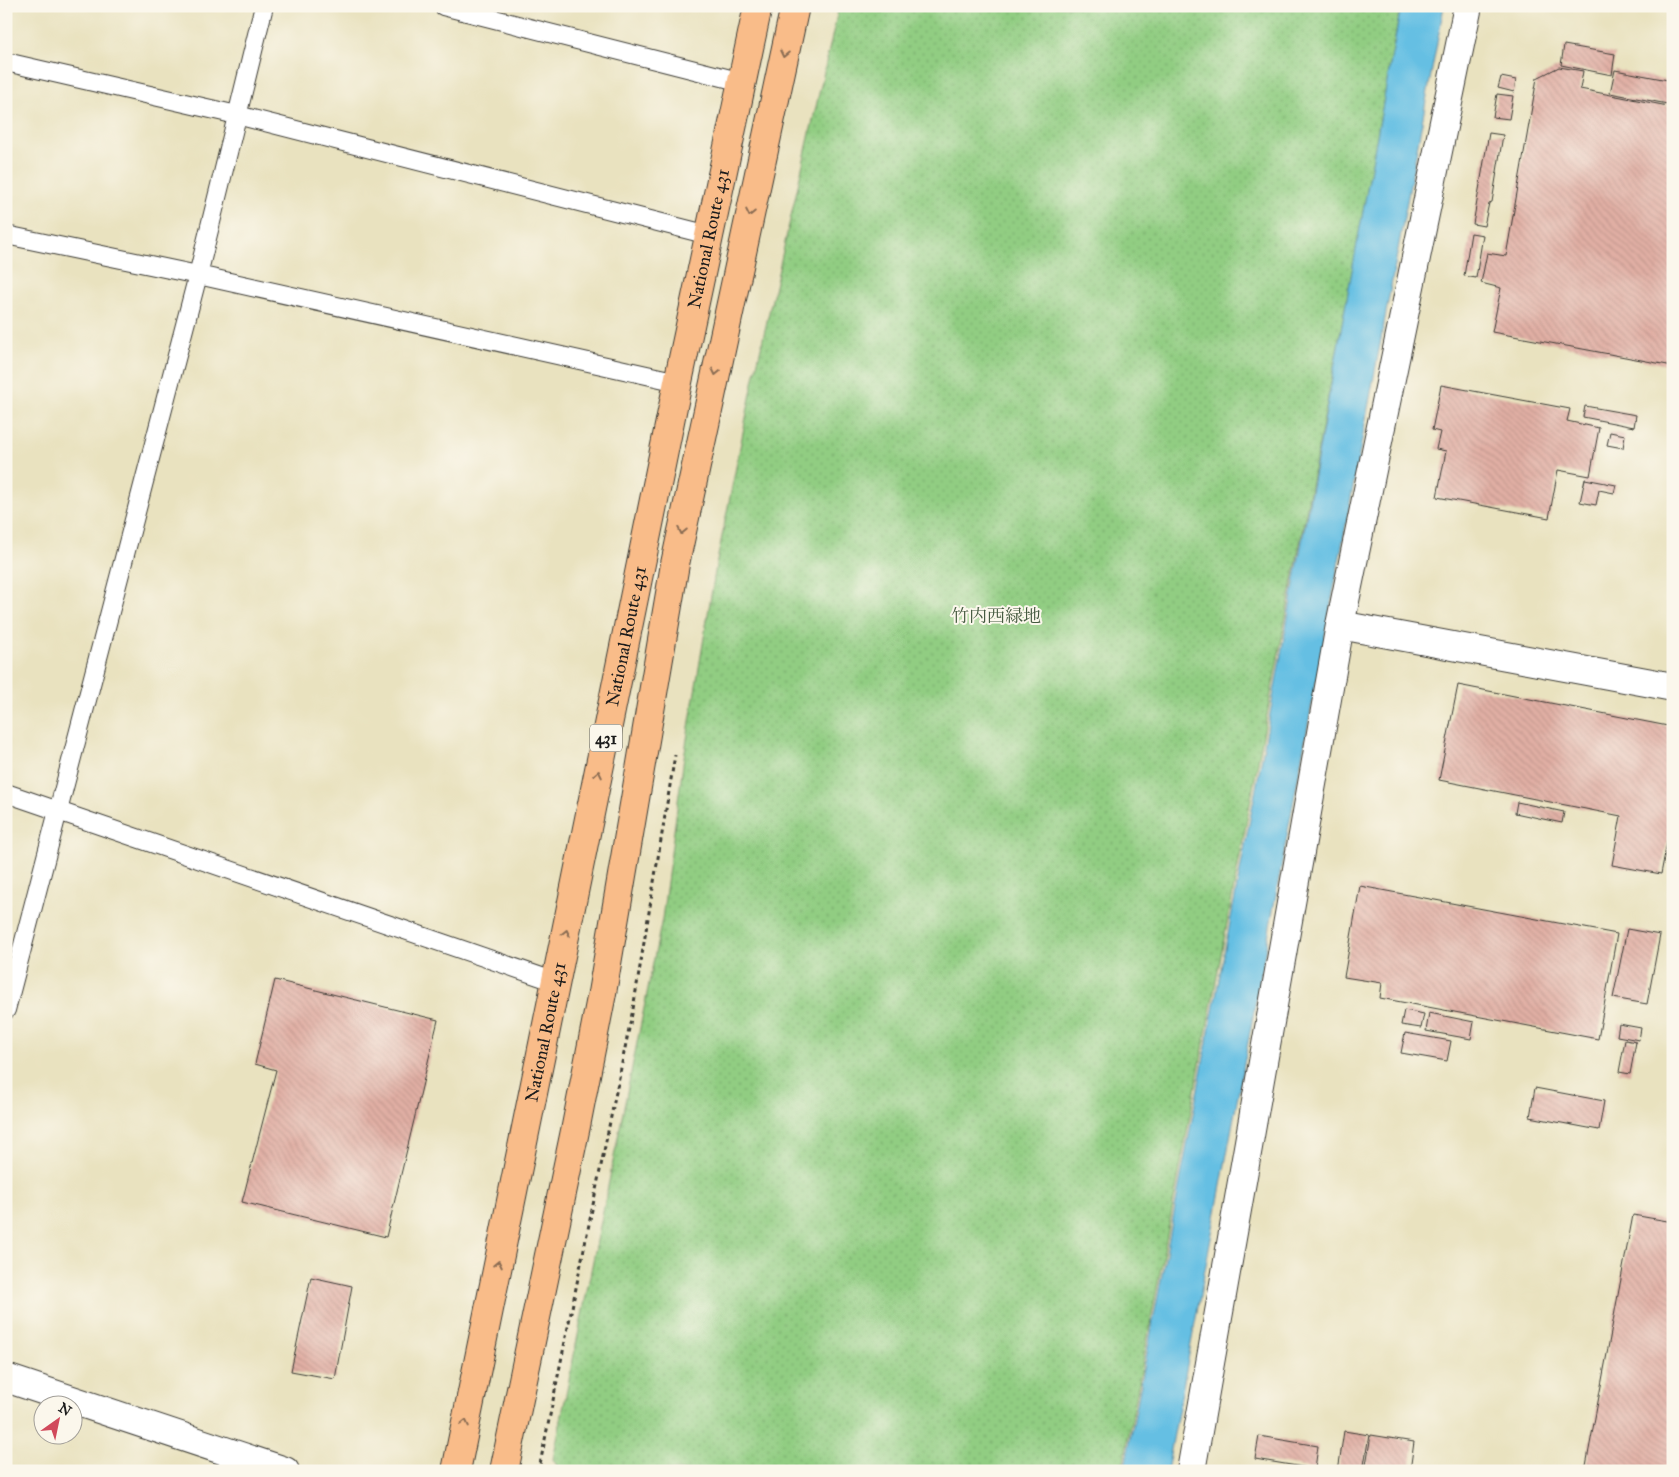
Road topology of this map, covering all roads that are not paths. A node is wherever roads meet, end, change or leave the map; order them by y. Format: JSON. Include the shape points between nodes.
{"nodes":[{"id":1,"x":264,"y":6,"type":"edge"},
{"id":2,"x":443,"y":6,"type":"edge"},
{"id":3,"x":758,"y":6,"type":"edge"},
{"id":4,"x":794,"y":6,"type":"edge"},
{"id":5,"x":1468,"y":6,"type":"edge"},
{"id":6,"x":6,"y":62,"type":"edge"},
{"id":7,"x":742,"y":82,"type":"junction"},
{"id":8,"x":237,"y":115,"type":"junction"},
{"id":9,"x":6,"y":235,"type":"edge"},
{"id":10,"x":709,"y":235,"type":"junction"},
{"id":11,"x":198,"y":275,"type":"junction"},
{"id":12,"x":678,"y":382,"type":"junction"},
{"id":13,"x":1340,"y":625,"type":"junction"},
{"id":14,"x":1673,"y":687,"type":"edge"},
{"id":15,"x":6,"y":794,"type":"edge"},
{"id":16,"x":59,"y":812,"type":"junction"},
{"id":17,"x":556,"y":982,"type":"junction"},
{"id":18,"x":6,"y":1010,"type":"edge"},
{"id":19,"x":6,"y":1378,"type":"edge"},
{"id":20,"x":285,"y":1471,"type":"edge"},
{"id":21,"x":456,"y":1471,"type":"edge"},
{"id":22,"x":504,"y":1471,"type":"edge"},
{"id":23,"x":1191,"y":1471,"type":"edge"}],
"edges":[{"from":1,"to":8,"type":"lane"},
{"from":2,"to":7,"type":"lane"},
{"from":3,"to":7,"type":"highway","name":"National Route 431","number":"431"},
{"from":4,"to":22,"type":"highway","name":"National Route 431","number":"431","one_way":true,"via":[[675,564],[602,993]]},
{"from":5,"to":13,"type":"street"},
{"from":6,"to":8,"type":"lane"},
{"from":7,"to":10,"type":"highway","name":"National Route 431","number":"431"},
{"from":8,"to":10,"type":"lane"},
{"from":8,"to":11,"type":"lane"},
{"from":9,"to":11,"type":"lane"},
{"from":10,"to":12,"type":"highway","name":"National Route 431","number":"431"},
{"from":11,"to":12,"type":"lane"},
{"from":11,"to":16,"type":"lane"},
{"from":17,"to":12,"type":"highway","name":"National Route 431","number":"431","one_way":true},
{"from":13,"to":14,"type":"street"},
{"from":13,"to":23,"type":"street"},
{"from":15,"to":16,"type":"lane"},
{"from":16,"to":17,"type":"lane"},
{"from":16,"to":18,"type":"lane"},
{"from":21,"to":17,"type":"highway","name":"National Route 431","number":"431","one_way":true},
{"from":19,"to":20,"type":"street"}]}
